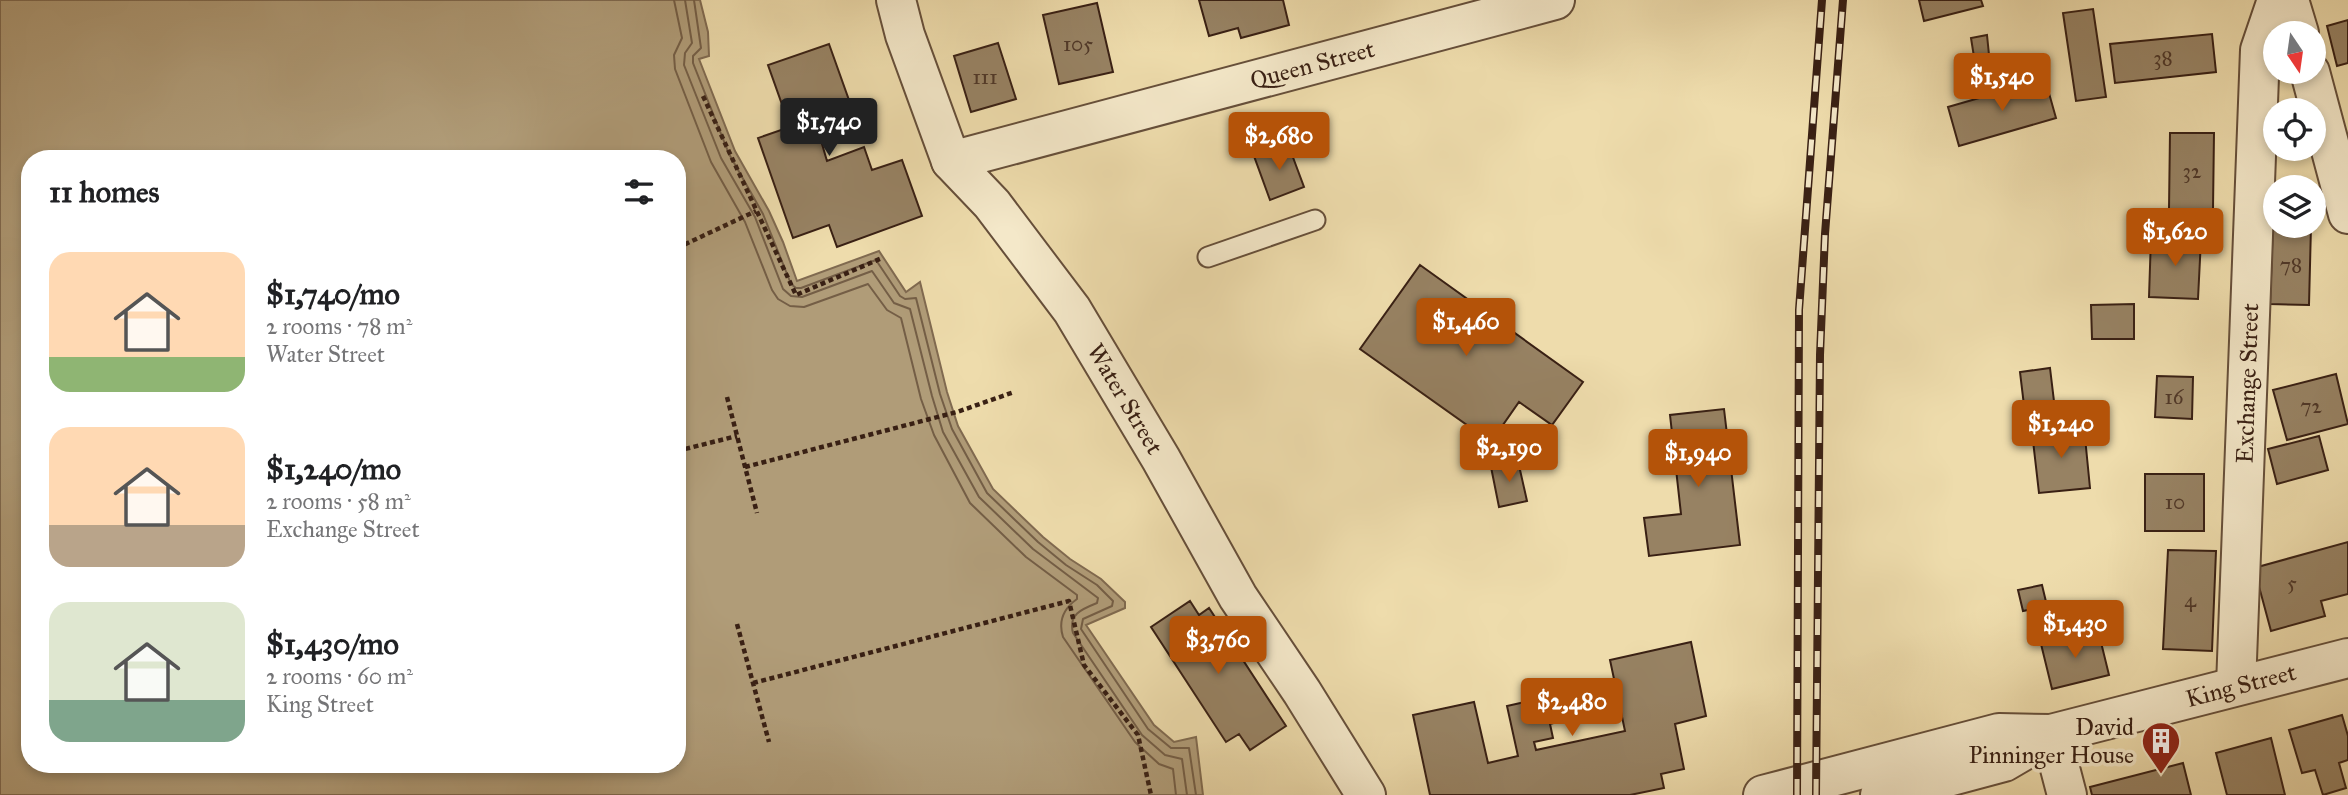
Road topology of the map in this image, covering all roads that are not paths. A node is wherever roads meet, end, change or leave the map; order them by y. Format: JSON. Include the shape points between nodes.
{"nodes":[{"id":1,"x":896,"y":0,"type":"edge"},
{"id":2,"x":1555,"y":0,"type":"edge"},
{"id":3,"x":2277,"y":0,"type":"edge"},
{"id":4,"x":2289,"y":0,"type":"edge"},
{"id":5,"x":1494,"y":8,"type":"edge"},
{"id":6,"x":2295,"y":21,"type":"edge"},
{"id":7,"x":2312,"y":84,"type":"edge"},
{"id":8,"x":951,"y":161,"type":"junction"},
{"id":9,"x":2348,"y":214,"type":"edge"},
{"id":10,"x":1315,"y":220,"type":"dead end"},
{"id":11,"x":1208,"y":257,"type":"dead end"},
{"id":12,"x":2348,"y":658,"type":"edge"},
{"id":13,"x":2236,"y":686,"type":"junction"},
{"id":14,"x":2052,"y":734,"type":"junction"},
{"id":15,"x":1366,"y":795,"type":"edge"},
{"id":16,"x":1763,"y":795,"type":"edge"},
{"id":17,"x":1880,"y":795,"type":"edge"},
{"id":18,"x":2067,"y":795,"type":"edge"}],
"edges":[{"from":1,"to":8,"type":"street","name":"Water Street"},
{"from":2,"to":5,"type":"street","name":"Queen Street"},
{"from":3,"to":13,"type":"street","name":"Exchange Street","via":[[2260,50]]},
{"from":4,"to":6,"type":"street"},
{"from":5,"to":8,"type":"street","name":"Queen Street"},
{"from":7,"to":9,"type":"street"},
{"from":8,"to":15,"type":"street","name":"Water Street","via":[[992,204],[1072,310],[1238,597]]},
{"from":10,"to":11,"type":"lane"},
{"from":12,"to":13,"type":"street","name":"King Street"},
{"from":13,"to":14,"type":"street","name":"King Street"},
{"from":14,"to":16,"type":"street","name":"King Street","via":[[1999,733]]},
{"from":14,"to":17,"type":"street","name":"King Street","via":[[2004,762]]},
{"from":14,"to":18,"type":"street"}]}
